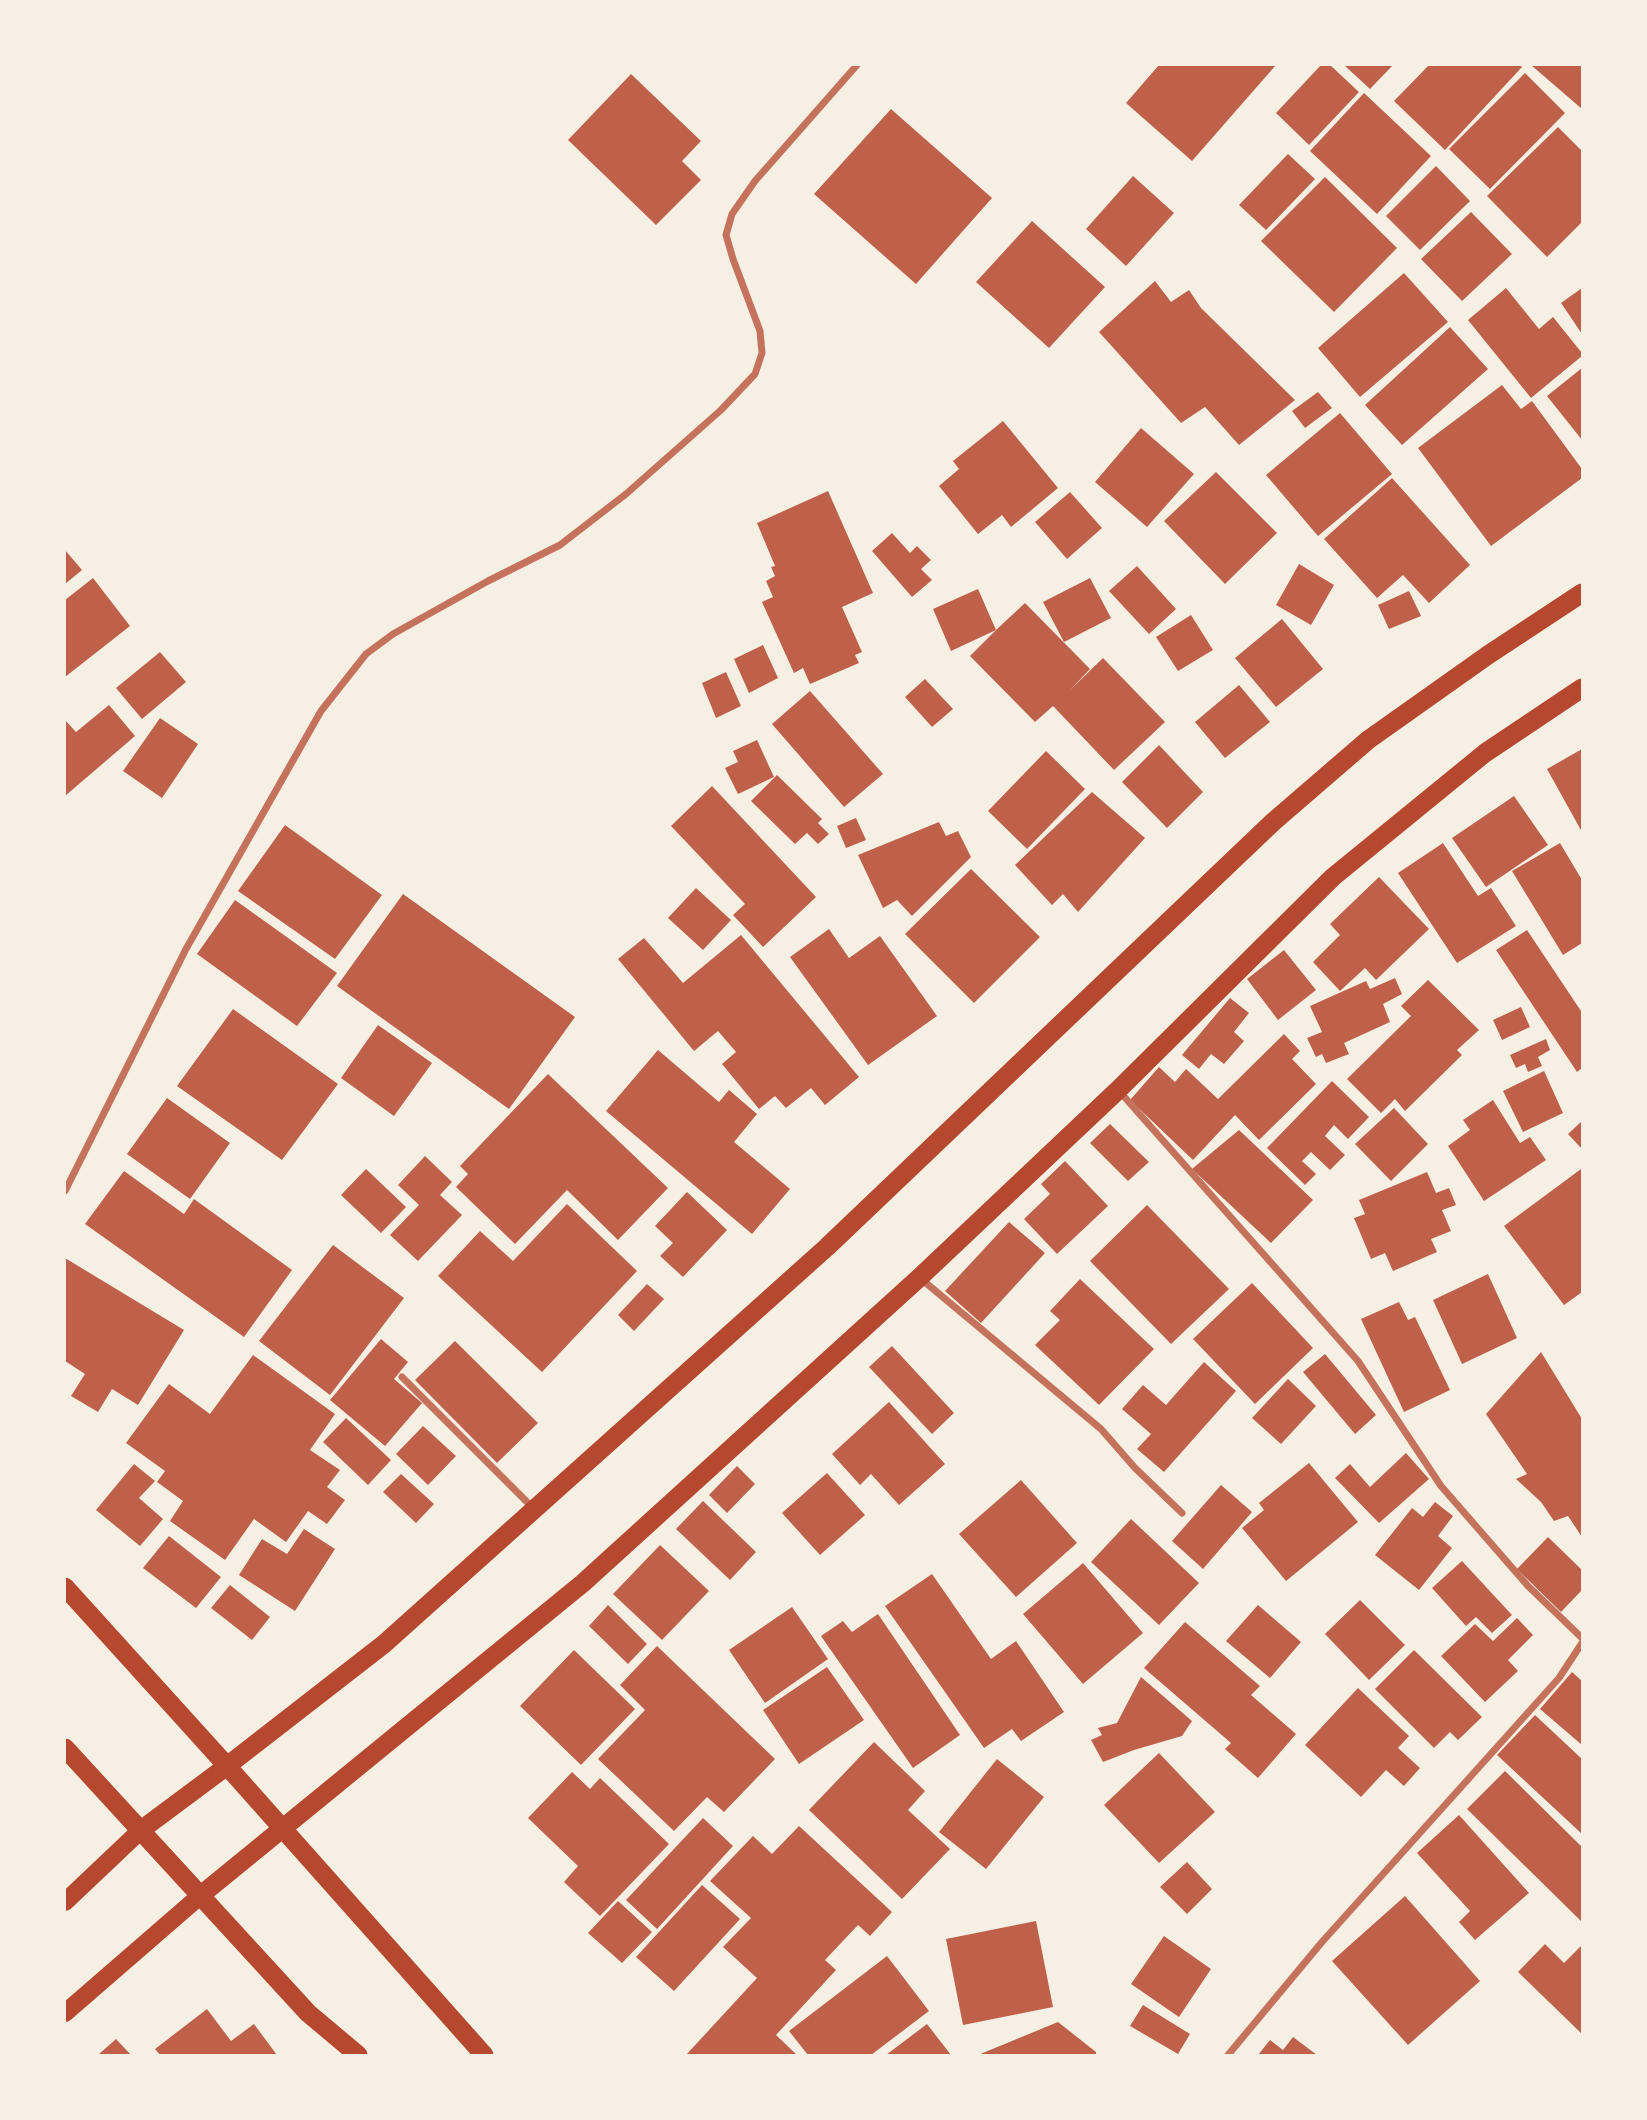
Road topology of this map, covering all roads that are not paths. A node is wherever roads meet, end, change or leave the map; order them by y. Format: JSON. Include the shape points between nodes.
{"nodes":[{"id":1,"x":857,"y":65,"type":"edge"},
{"id":2,"x":1582,"y":593,"type":"edge"},
{"id":3,"x":1582,"y":688,"type":"edge"},
{"id":4,"x":1118,"y":1090,"type":"junction"},
{"id":5,"x":65,"y":1191,"type":"edge"},
{"id":6,"x":920,"y":1278,"type":"junction"},
{"id":7,"x":402,"y":1377,"type":"dead end"},
{"id":8,"x":535,"y":1510,"type":"junction"},
{"id":9,"x":1182,"y":1513,"type":"dead end"},
{"id":10,"x":65,"y":1587,"type":"edge"},
{"id":11,"x":1582,"y":1640,"type":"edge"},
{"id":12,"x":65,"y":1748,"type":"edge"},
{"id":13,"x":227,"y":1766,"type":"junction"},
{"id":14,"x":283,"y":1829,"type":"junction"},
{"id":15,"x":141,"y":1830,"type":"junction"},
{"id":16,"x":201,"y":1895,"type":"junction"},
{"id":17,"x":65,"y":1902,"type":"edge"},
{"id":18,"x":65,"y":2013,"type":"edge"},
{"id":19,"x":358,"y":2055,"type":"edge"},
{"id":20,"x":484,"y":2055,"type":"edge"},
{"id":21,"x":1228,"y":2055,"type":"edge"}],
"edges":[{"from":1,"to":5,"type":"street","via":[[755,181],[733,214],[726,235],[760,331],[762,353],[755,374],[664,461],[560,545],[393,634],[366,654],[321,710],[186,949]]},
{"from":2,"to":8,"type":"highway","via":[[1368,740],[1273,822],[827,1247]]},
{"from":3,"to":4,"type":"highway","via":[[1485,753],[1333,877]]},
{"from":4,"to":6,"type":"highway"},
{"from":4,"to":11,"type":"street","via":[[1358,1361],[1450,1496]]},
{"from":6,"to":9,"type":"street","via":[[1101,1429]]},
{"from":6,"to":14,"type":"highway","via":[[583,1583]]},
{"from":7,"to":8,"type":"street"},
{"from":8,"to":13,"type":"highway","via":[[384,1644]]},
{"from":10,"to":13,"type":"highway"},
{"from":11,"to":21,"type":"street","via":[[1559,1678],[1322,1942]]},
{"from":12,"to":15,"type":"highway"},
{"from":13,"to":14,"type":"highway"},
{"from":13,"to":15,"type":"highway"},
{"from":14,"to":16,"type":"highway"},
{"from":14,"to":20,"type":"highway"},
{"from":15,"to":16,"type":"highway"},
{"from":15,"to":17,"type":"main road"},
{"from":16,"to":18,"type":"main road"},
{"from":16,"to":19,"type":"highway","via":[[308,2012]]}]}
